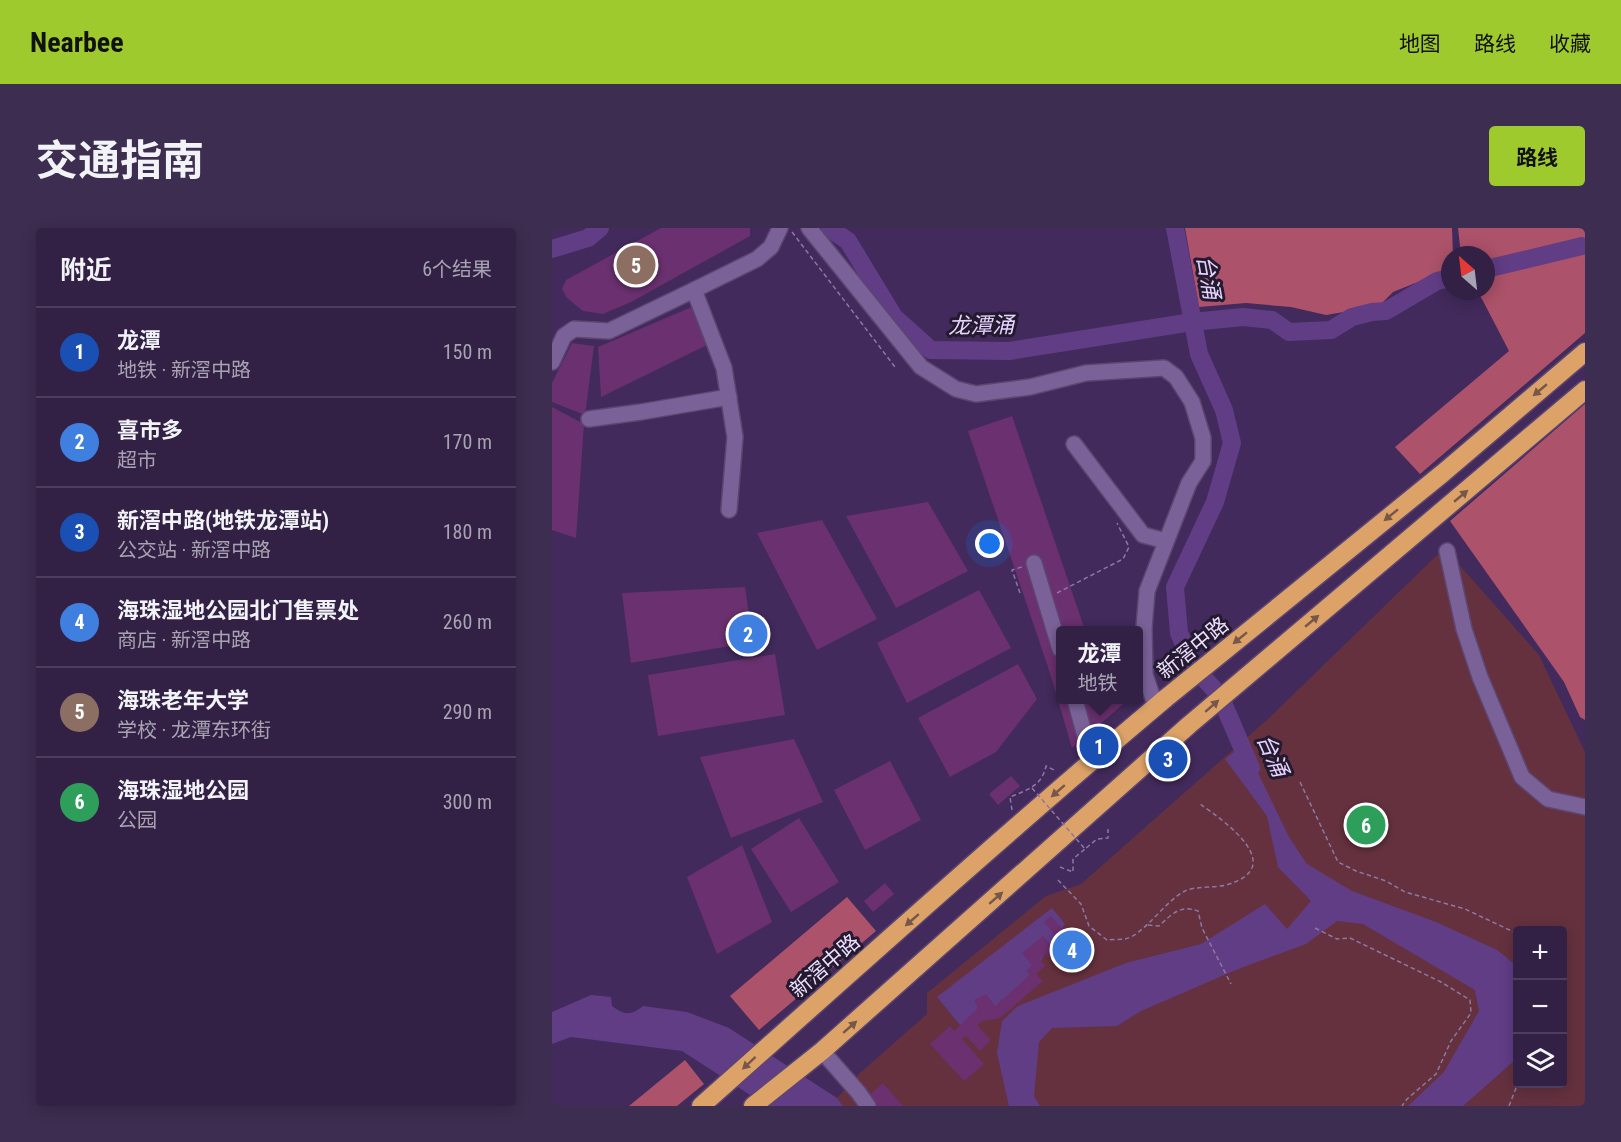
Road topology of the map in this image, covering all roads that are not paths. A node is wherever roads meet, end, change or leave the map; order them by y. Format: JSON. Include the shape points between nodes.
{"nodes":[{"id":1,"x":780,"y":228,"type":"edge"},
{"id":2,"x":809,"y":228,"type":"edge"},
{"id":3,"x":694,"y":290,"type":"junction"},
{"id":4,"x":1585,"y":352,"type":"edge"},
{"id":5,"x":552,"y":362,"type":"edge"},
{"id":6,"x":1585,"y":390,"type":"edge"},
{"id":7,"x":729,"y":397,"type":"junction"},
{"id":8,"x":588,"y":419,"type":"dead end"},
{"id":9,"x":1074,"y":444,"type":"dead end"},
{"id":10,"x":729,"y":510,"type":"dead end"},
{"id":11,"x":1166,"y":541,"type":"junction"},
{"id":12,"x":1447,"y":551,"type":"dead end"},
{"id":13,"x":1034,"y":563,"type":"road end"},
{"id":14,"x":1056,"y":636,"type":"edge"},
{"id":15,"x":1161,"y":703,"type":"junction"},
{"id":16,"x":1075,"y":704,"type":"edge"},
{"id":17,"x":1092,"y":760,"type":"junction"},
{"id":18,"x":1585,"y":807,"type":"edge"},
{"id":19,"x":822,"y":1051,"type":"junction"},
{"id":20,"x":702,"y":1106,"type":"edge"},
{"id":21,"x":753,"y":1106,"type":"edge"},
{"id":22,"x":868,"y":1106,"type":"edge"}],
"edges":[{"from":1,"to":3,"type":"street","via":[[771,247],[757,259]]},
{"from":2,"to":11,"type":"street","via":[[921,367],[956,389],[976,394],[1030,387],[1086,373],[1164,368],[1176,377],[1195,411],[1203,438],[1203,461],[1189,483]]},
{"from":3,"to":5,"type":"street","via":[[609,331],[574,329],[564,336]]},
{"from":3,"to":7,"type":"street","via":[[724,368]]},
{"from":4,"to":15,"type":"highway","name":"新滘中路","one_way":true,"bridge":true},
{"from":19,"to":6,"type":"highway","one_way":true,"via":[[1189,725]]},
{"from":7,"to":8,"type":"street"},
{"from":7,"to":10,"type":"street","via":[[735,437]]},
{"from":9,"to":11,"type":"street","via":[[1143,535]]},
{"from":11,"to":15,"type":"street","via":[[1147,591],[1144,628],[1145,675]]},
{"from":12,"to":18,"type":"street","via":[[1464,629],[1522,777],[1548,799]]},
{"from":13,"to":14,"type":"street"},
{"from":15,"to":17,"type":"highway","name":"新滘中路"},
{"from":16,"to":17,"type":"street"},
{"from":17,"to":20,"type":"highway","name":"新滘中路","one_way":true},
{"from":19,"to":21,"type":"highway"},
{"from":19,"to":22,"type":"street"}]}
